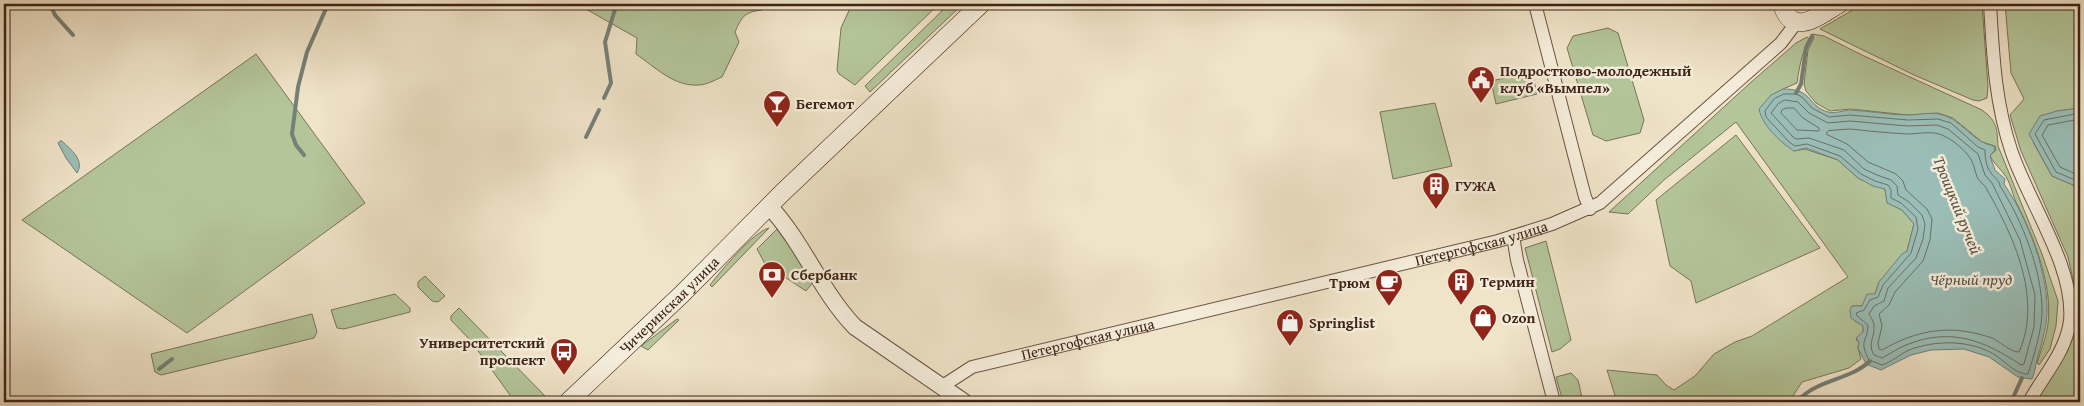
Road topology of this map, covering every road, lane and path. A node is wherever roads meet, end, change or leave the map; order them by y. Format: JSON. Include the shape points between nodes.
{"nodes":[{"id":1,"x":981,"y":4,"type":"edge"},
{"id":2,"x":1535,"y":4,"type":"edge"},
{"id":3,"x":1782,"y":4,"type":"edge"},
{"id":4,"x":1839,"y":4,"type":"edge"},
{"id":5,"x":1990,"y":4,"type":"edge"},
{"id":6,"x":1796,"y":22,"type":"junction"},
{"id":7,"x":769,"y":206,"type":"junction"},
{"id":8,"x":1590,"y":209,"type":"junction"},
{"id":9,"x":1513,"y":236,"type":"junction"},
{"id":10,"x":941,"y":387,"type":"junction"},
{"id":11,"x":568,"y":402,"type":"edge"},
{"id":12,"x":964,"y":402,"type":"edge"},
{"id":13,"x":1554,"y":402,"type":"edge"},
{"id":14,"x":2029,"y":402,"type":"edge"}],
"edges":[{"from":1,"to":7,"type":"main road","name":"Чичеринская улица"},
{"from":2,"to":8,"type":"street"},
{"from":3,"to":6,"type":"main road","via":[[1788,16]]},
{"from":4,"to":6,"type":"main road","via":[[1810,20]]},
{"from":5,"to":14,"type":"street","via":[[1996,85],[2003,124],[2063,273],[2070,305],[2068,331],[2062,347]]},
{"from":6,"to":8,"type":"street","name":"Петергофская улица","via":[[1774,49]]},
{"from":7,"to":10,"type":"street","via":[[785,224],[852,324]]},
{"from":7,"to":11,"type":"main road","name":"Чичеринская улица"},
{"from":8,"to":9,"type":"street","name":"Петергофская улица"},
{"from":9,"to":10,"type":"street","name":"Петергофская улица","via":[[972,367]]},
{"from":9,"to":13,"type":"street"},
{"from":10,"to":12,"type":"street"}]}
